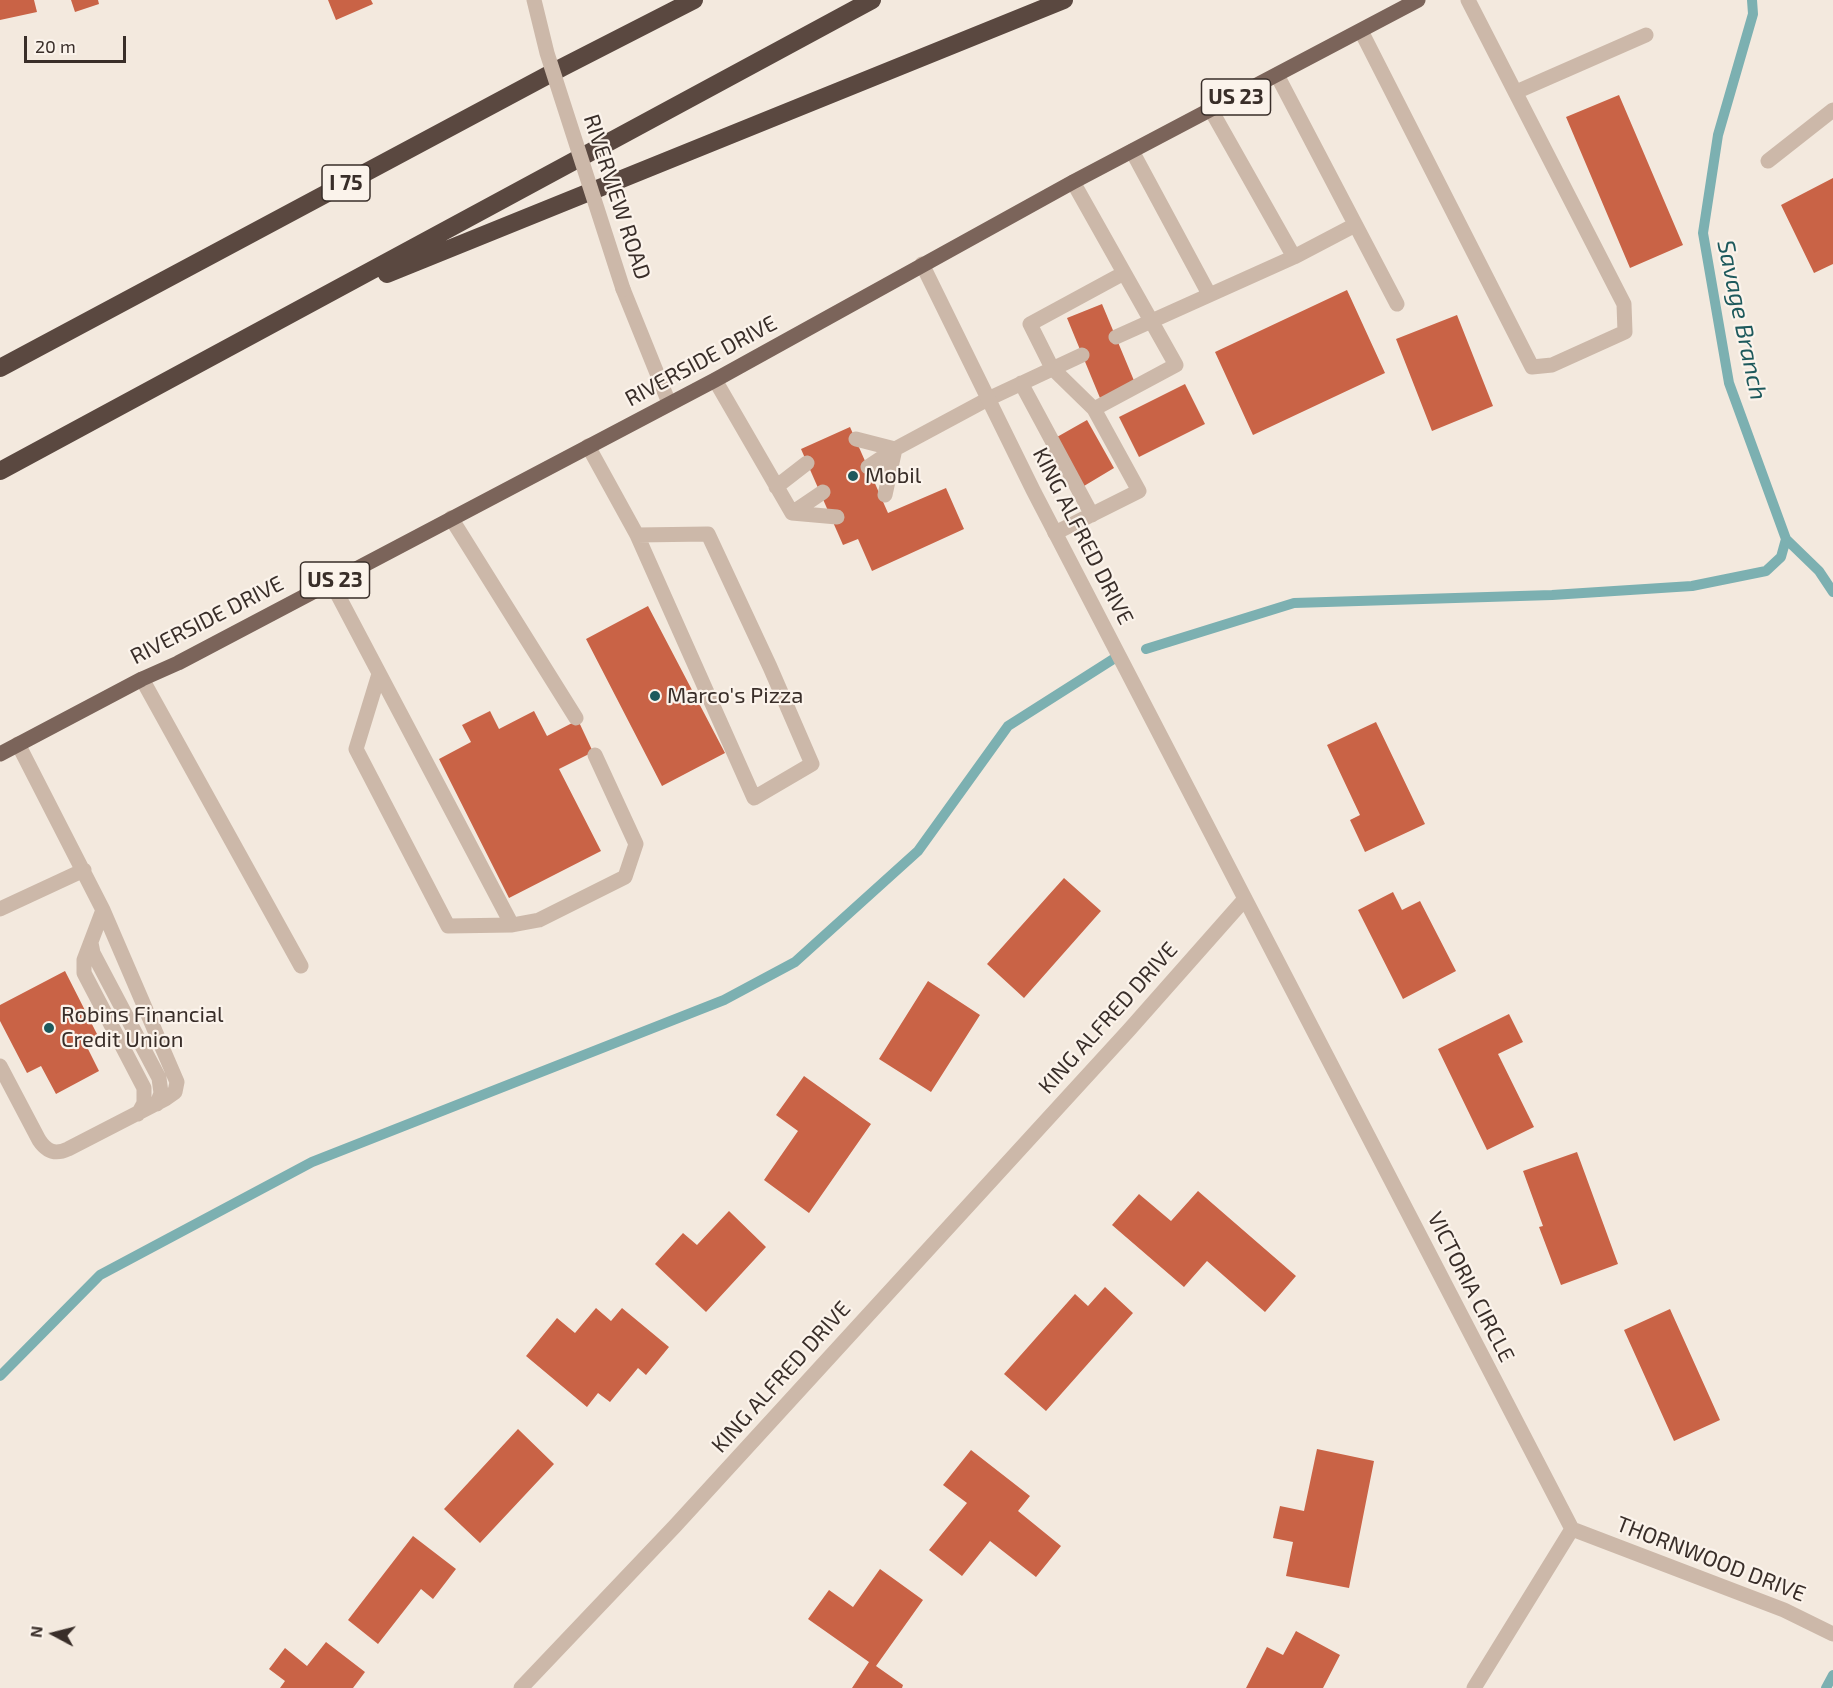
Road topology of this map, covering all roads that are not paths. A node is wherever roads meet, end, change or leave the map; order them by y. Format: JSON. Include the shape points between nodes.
{"nodes":[{"id":1,"x":534,"y":0,"type":"edge"},
{"id":2,"x":694,"y":0,"type":"edge"},
{"id":3,"x":872,"y":0,"type":"edge"},
{"id":4,"x":1064,"y":0,"type":"edge"},
{"id":5,"x":1418,"y":0,"type":"edge"},
{"id":6,"x":1468,"y":0,"type":"edge"},
{"id":7,"x":1360,"y":31,"type":"junction"},
{"id":8,"x":1646,"y":35,"type":"dead end"},
{"id":9,"x":1277,"y":75,"type":"junction"},
{"id":10,"x":1515,"y":92,"type":"junction"},
{"id":11,"x":1211,"y":110,"type":"junction"},
{"id":12,"x":1833,"y":110,"type":"edge"},
{"id":13,"x":1132,"y":151,"type":"junction"},
{"id":14,"x":1768,"y":161,"type":"dead end"},
{"id":15,"x":1073,"y":182,"type":"junction"},
{"id":16,"x":1356,"y":225,"type":"junction"},
{"id":17,"x":1294,"y":257,"type":"junction"},
{"id":18,"x":922,"y":264,"type":"junction"},
{"id":19,"x":1124,"y":273,"type":"junction"},
{"id":20,"x":1209,"y":294,"type":"junction"},
{"id":21,"x":1397,"y":304,"type":"dead end"},
{"id":22,"x":305,"y":307,"type":"junction"},
{"id":23,"x":1152,"y":321,"type":"junction"},
{"id":24,"x":1116,"y":337,"type":"dead end"},
{"id":25,"x":1082,"y":355,"type":"dead end"},
{"id":26,"x":1052,"y":368,"type":"junction"},
{"id":27,"x":0,"y":369,"type":"edge"},
{"id":28,"x":715,"y":380,"type":"junction"},
{"id":29,"x":1021,"y":383,"type":"junction"},
{"id":30,"x":988,"y":399,"type":"junction"},
{"id":31,"x":669,"y":403,"type":"junction"},
{"id":32,"x":1094,"y":410,"type":"junction"},
{"id":33,"x":856,"y":439,"type":"dead end"},
{"id":34,"x":588,"y":446,"type":"junction"},
{"id":35,"x":895,"y":449,"type":"junction"},
{"id":36,"x":807,"y":463,"type":"dead end"},
{"id":37,"x":868,"y":466,"type":"dead end"},
{"id":38,"x":0,"y":471,"type":"edge"},
{"id":39,"x":776,"y":487,"type":"junction"},
{"id":40,"x":823,"y":492,"type":"dead end"},
{"id":41,"x":885,"y":495,"type":"dead end"},
{"id":42,"x":792,"y":513,"type":"junction"},
{"id":43,"x":1092,"y":515,"type":"junction"},
{"id":44,"x":837,"y":517,"type":"dead end"},
{"id":45,"x":451,"y":518,"type":"junction"},
{"id":46,"x":1055,"y":533,"type":"junction"},
{"id":47,"x":637,"y":535,"type":"junction"},
{"id":48,"x":331,"y":582,"type":"junction"},
{"id":49,"x":379,"y":674,"type":"junction"},
{"id":50,"x":142,"y":679,"type":"junction"},
{"id":51,"x":576,"y":718,"type":"dead end"},
{"id":52,"x":18,"y":744,"type":"junction"},
{"id":53,"x":0,"y":754,"type":"edge"},
{"id":54,"x":596,"y":755,"type":"dead end"},
{"id":55,"x":84,"y":870,"type":"junction"},
{"id":56,"x":1244,"y":900,"type":"junction"},
{"id":57,"x":0,"y":909,"type":"edge"},
{"id":58,"x":103,"y":910,"type":"junction"},
{"id":59,"x":512,"y":925,"type":"junction"},
{"id":60,"x":91,"y":943,"type":"junction"},
{"id":61,"x":301,"y":966,"type":"dead end"},
{"id":62,"x":0,"y":1066,"type":"edge"},
{"id":63,"x":157,"y":1104,"type":"junction"},
{"id":64,"x":138,"y":1114,"type":"junction"},
{"id":65,"x":1572,"y":1529,"type":"junction"},
{"id":66,"x":1833,"y":1634,"type":"edge"},
{"id":67,"x":520,"y":1688,"type":"edge"},
{"id":68,"x":1474,"y":1688,"type":"edge"}],
"edges":[{"from":1,"to":31,"type":"street","name":"RIVERVIEW ROAD","bridge":true,"via":[[547,53],[623,289]]},
{"from":2,"to":27,"type":"highway","number":"I 75"},
{"from":3,"to":22,"type":"highway"},
{"from":4,"to":22,"type":"highway"},
{"from":5,"to":7,"type":"main road","name":"RIVERSIDE DRIVE","number":"US 23"},
{"from":6,"to":10,"type":"street"},
{"from":7,"to":9,"type":"main road","name":"RIVERSIDE DRIVE","number":"US 23"},
{"from":7,"to":10,"type":"street","via":[[1532,367],[1552,365],[1625,332],[1624,304]]},
{"from":8,"to":10,"type":"street"},
{"from":9,"to":11,"type":"main road","name":"RIVERSIDE DRIVE","number":"US 23"},
{"from":9,"to":16,"type":"street"},
{"from":11,"to":13,"type":"main road","name":"RIVERSIDE DRIVE","number":"US 23"},
{"from":11,"to":17,"type":"street"},
{"from":12,"to":14,"type":"street"},
{"from":13,"to":15,"type":"main road","name":"RIVERSIDE DRIVE","number":"US 23"},
{"from":13,"to":20,"type":"street"},
{"from":15,"to":18,"type":"main road","name":"RIVERSIDE DRIVE","number":"US 23"},
{"from":15,"to":19,"type":"street"},
{"from":16,"to":17,"type":"street"},
{"from":16,"to":21,"type":"street"},
{"from":17,"to":20,"type":"street"},
{"from":18,"to":28,"type":"main road","name":"RIVERSIDE DRIVE","number":"US 23"},
{"from":18,"to":30,"type":"street","name":"KING ALFRED DRIVE"},
{"from":19,"to":23,"type":"street"},
{"from":19,"to":26,"type":"street","via":[[1030,324]]},
{"from":20,"to":23,"type":"street"},
{"from":22,"to":38,"type":"highway"},
{"from":23,"to":24,"type":"street"},
{"from":23,"to":32,"type":"street","via":[[1176,365]]},
{"from":25,"to":26,"type":"street"},
{"from":26,"to":29,"type":"street"},
{"from":26,"to":32,"type":"street"},
{"from":28,"to":31,"type":"main road","name":"RIVERSIDE DRIVE","number":"US 23"},
{"from":28,"to":39,"type":"street"},
{"from":29,"to":30,"type":"street"},
{"from":29,"to":43,"type":"street"},
{"from":30,"to":35,"type":"street"},
{"from":30,"to":46,"type":"street","name":"KING ALFRED DRIVE"},
{"from":31,"to":34,"type":"main road","name":"RIVERSIDE DRIVE","number":"US 23"},
{"from":32,"to":43,"type":"street","via":[[1139,491]]},
{"from":33,"to":35,"type":"street"},
{"from":34,"to":45,"type":"main road","name":"RIVERSIDE DRIVE","number":"US 23"},
{"from":34,"to":47,"type":"street"},
{"from":35,"to":37,"type":"street"},
{"from":35,"to":41,"type":"street"},
{"from":36,"to":39,"type":"street"},
{"from":39,"to":42,"type":"street"},
{"from":40,"to":42,"type":"street"},
{"from":42,"to":44,"type":"street"},
{"from":43,"to":46,"type":"street"},
{"from":45,"to":48,"type":"main road","name":"RIVERSIDE DRIVE","number":"US 23"},
{"from":45,"to":51,"type":"street"},
{"from":46,"to":56,"type":"street","name":"KING ALFRED DRIVE"},
{"from":47,"to":47,"type":"street","via":[[708,534],[812,764],[754,798]]},
{"from":48,"to":49,"type":"street"},
{"from":48,"to":50,"type":"main road","name":"RIVERSIDE DRIVE","number":"US 23"},
{"from":49,"to":59,"type":"street"},
{"from":49,"to":59,"type":"street","via":[[356,749],[448,926]]},
{"from":50,"to":52,"type":"main road","name":"RIVERSIDE DRIVE","number":"US 23"},
{"from":50,"to":61,"type":"street"},
{"from":52,"to":53,"type":"main road","name":"RIVERSIDE DRIVE","number":"US 23"},
{"from":52,"to":55,"type":"street"},
{"from":54,"to":59,"type":"street","via":[[636,844],[625,877],[539,920]]},
{"from":55,"to":57,"type":"street"},
{"from":55,"to":58,"type":"street"},
{"from":56,"to":65,"type":"street","name":"VICTORIA CIRCLE"},
{"from":56,"to":67,"type":"street","name":"KING ALFRED DRIVE","via":[[675,1526]]},
{"from":58,"to":60,"type":"street"},
{"from":58,"to":63,"type":"street","via":[[177,1077],[175,1092]]},
{"from":60,"to":63,"type":"street","via":[[159,1078],[161,1093]]},
{"from":60,"to":64,"type":"street","via":[[84,973],[144,1088],[144,1103]]},
{"from":62,"to":64,"type":"street","via":[[39,1140],[50,1151],[62,1152]]},
{"from":63,"to":64,"type":"street"},
{"from":65,"to":66,"type":"street","name":"THORNWOOD DRIVE","via":[[1784,1610]]},
{"from":65,"to":68,"type":"street"}]}
